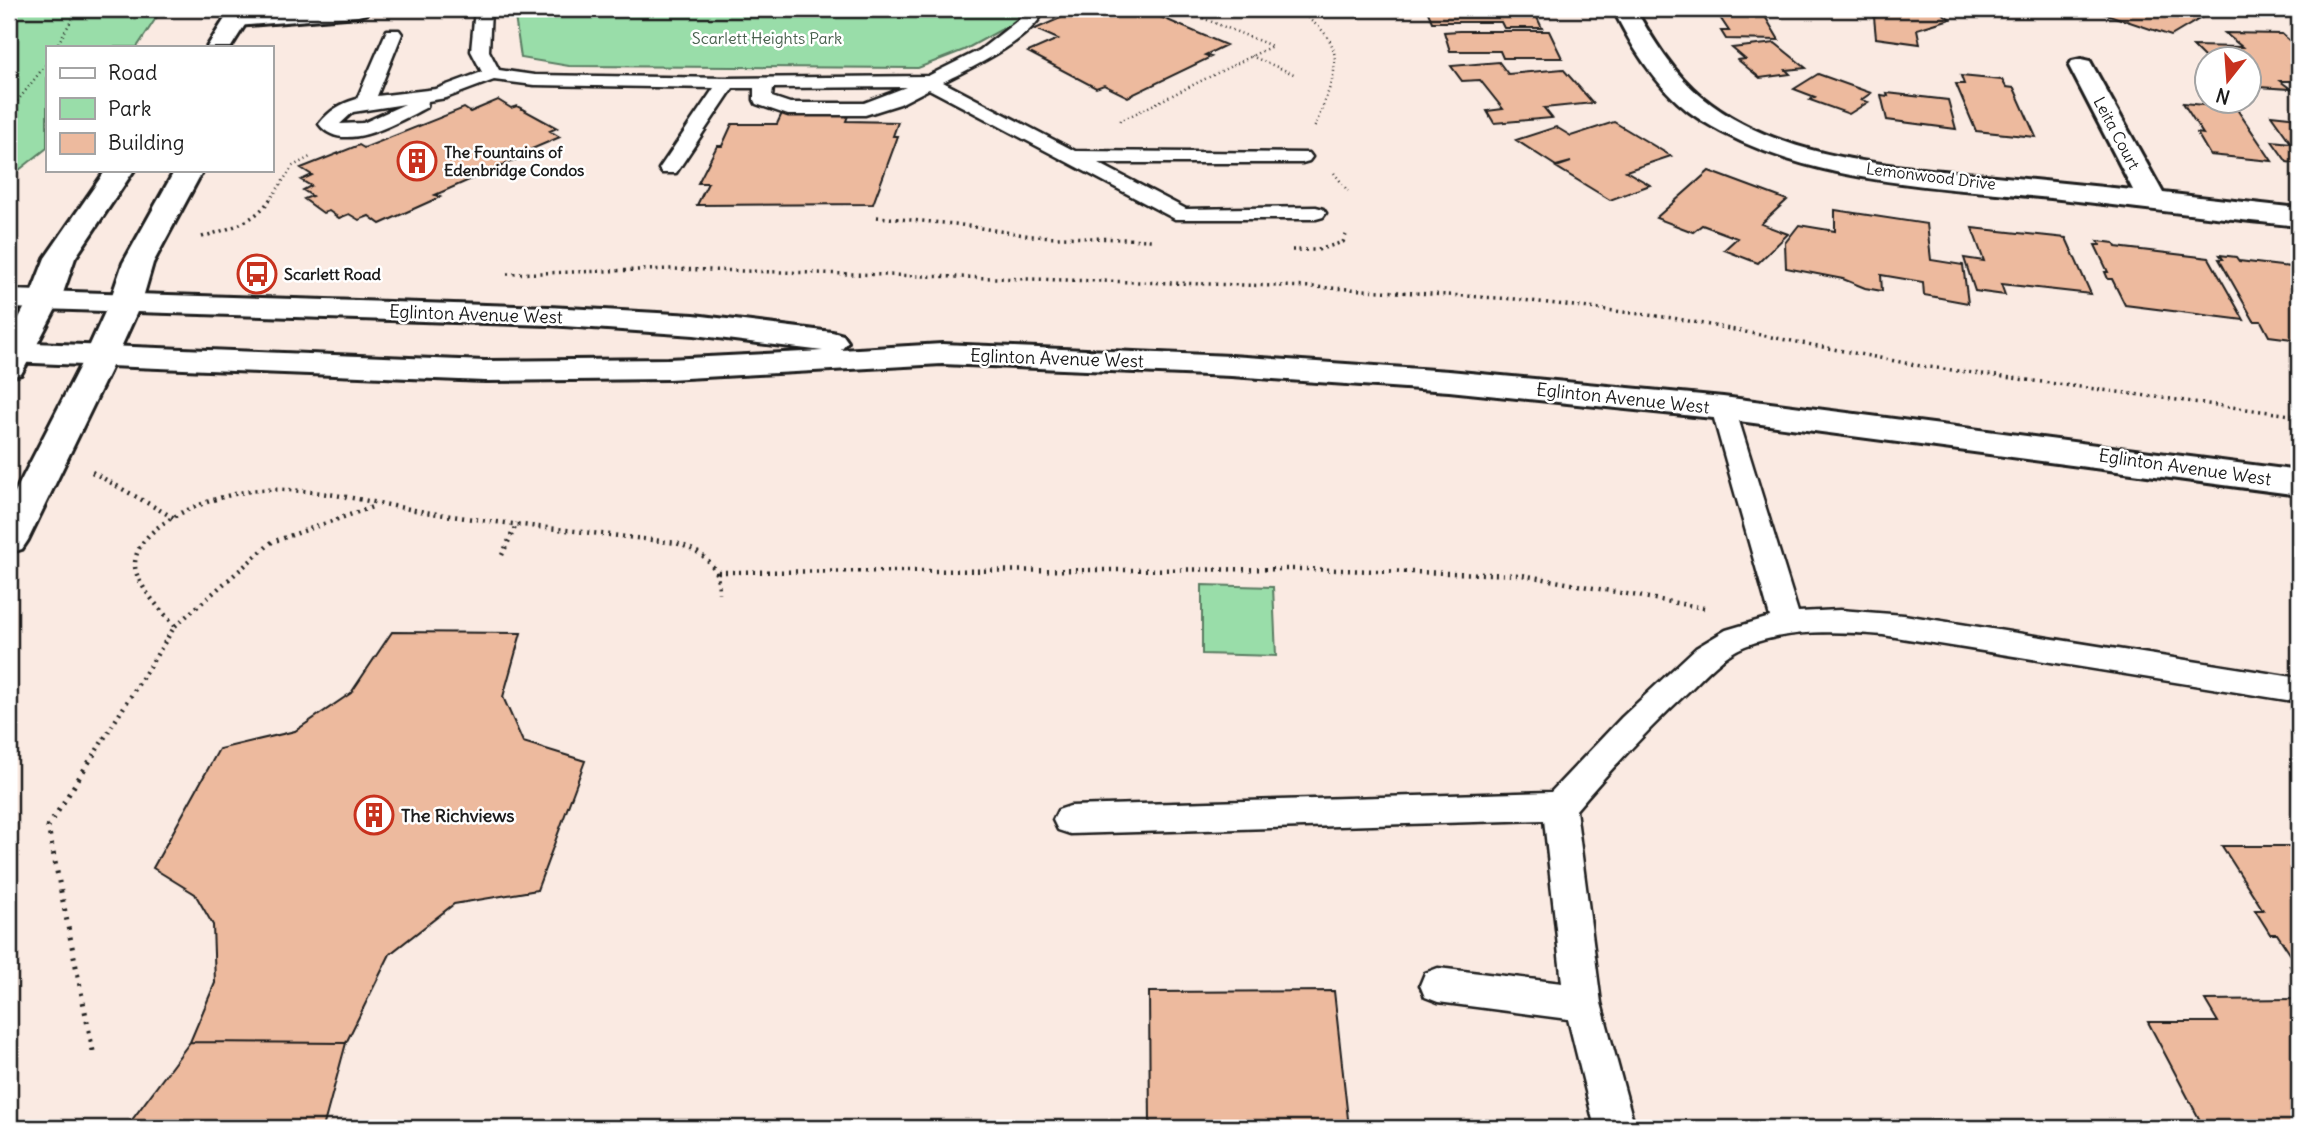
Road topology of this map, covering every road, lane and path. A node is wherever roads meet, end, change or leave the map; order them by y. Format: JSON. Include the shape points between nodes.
{"nodes":[{"id":1,"x":78,"y":9,"type":"edge"},
{"id":2,"x":358,"y":9,"type":"edge"},
{"id":3,"x":483,"y":9,"type":"edge"},
{"id":4,"x":568,"y":9,"type":"edge"},
{"id":5,"x":692,"y":9,"type":"edge"},
{"id":6,"x":1037,"y":9,"type":"edge"},
{"id":7,"x":1180,"y":9,"type":"edge"},
{"id":8,"x":1624,"y":9,"type":"edge"},
{"id":9,"x":240,"y":14,"type":"edge"},
{"id":10,"x":393,"y":34,"type":"dead end"},
{"id":11,"x":57,"y":46,"type":"edge"},
{"id":12,"x":220,"y":46,"type":"edge"},
{"id":13,"x":1251,"y":56,"type":"junction"},
{"id":14,"x":46,"y":64,"type":"edge"},
{"id":15,"x":2081,"y":66,"type":"dead end"},
{"id":16,"x":492,"y":74,"type":"junction"},
{"id":17,"x":1296,"y":75,"type":"dead end"},
{"id":18,"x":928,"y":81,"type":"junction"},
{"id":19,"x":764,"y":82,"type":"junction"},
{"id":20,"x":727,"y":83,"type":"junction"},
{"id":21,"x":439,"y":94,"type":"junction"},
{"id":22,"x":365,"y":103,"type":"junction"},
{"id":23,"x":9,"y":113,"type":"edge"},
{"id":24,"x":1065,"y":154,"type":"junction"},
{"id":25,"x":314,"y":155,"type":"dead end"},
{"id":26,"x":1303,"y":157,"type":"dead end"},
{"id":27,"x":669,"y":169,"type":"dead end"},
{"id":28,"x":119,"y":172,"type":"edge"},
{"id":29,"x":188,"y":172,"type":"edge"},
{"id":30,"x":2153,"y":201,"type":"junction"},
{"id":31,"x":1316,"y":213,"type":"dead end"},
{"id":32,"x":2299,"y":217,"type":"edge"},
{"id":33,"x":202,"y":237,"type":"dead end"},
{"id":34,"x":500,"y":274,"type":"dead end"},
{"id":35,"x":9,"y":299,"type":"edge"},
{"id":36,"x":45,"y":299,"type":"junction"},
{"id":37,"x":126,"y":301,"type":"junction"},
{"id":38,"x":942,"y":354,"type":"junction"},
{"id":39,"x":101,"y":356,"type":"junction"},
{"id":40,"x":11,"y":357,"type":"edge"},
{"id":41,"x":1723,"y":408,"type":"junction"},
{"id":42,"x":2299,"y":416,"type":"edge"},
{"id":43,"x":89,"y":470,"type":"dead end"},
{"id":44,"x":2299,"y":483,"type":"edge"},
{"id":45,"x":377,"y":505,"type":"junction"},
{"id":46,"x":174,"y":518,"type":"junction"},
{"id":47,"x":517,"y":523,"type":"junction"},
{"id":48,"x":9,"y":540,"type":"edge"},
{"id":49,"x":502,"y":555,"type":"dead end"},
{"id":50,"x":718,"y":572,"type":"junction"},
{"id":51,"x":719,"y":593,"type":"dead end"},
{"id":52,"x":1707,"y":609,"type":"dead end"},
{"id":53,"x":1787,"y":625,"type":"junction"},
{"id":54,"x":175,"y":626,"type":"junction"},
{"id":55,"x":2299,"y":690,"type":"edge"},
{"id":56,"x":1559,"y":806,"type":"junction"},
{"id":57,"x":1070,"y":820,"type":"dead end"},
{"id":58,"x":1437,"y":985,"type":"dead end"},
{"id":59,"x":1583,"y":1003,"type":"junction"},
{"id":60,"x":93,"y":1051,"type":"dead end"},
{"id":61,"x":1615,"y":1128,"type":"edge"}],
"edges":[{"from":1,"to":11,"type":"path"},
{"from":2,"to":9,"type":"main road"},
{"from":3,"to":16,"type":"lane","via":[[480,51]]},
{"from":4,"to":5,"type":"path","via":[[589,16]]},
{"from":6,"to":18,"type":"lane","via":[[986,54]]},
{"from":7,"to":13,"type":"path","via":[[1272,46]]},
{"from":8,"to":30,"type":"main road","name":"Lemonwood Drive","via":[[1658,68],[1682,93],[1709,114],[1762,140],[1811,156],[1901,174]]},
{"from":9,"to":12,"type":"main road"},
{"from":10,"to":22,"type":"lane"},
{"from":13,"to":17,"type":"path"},
{"from":13,"to":24,"type":"path"},
{"from":14,"to":23,"type":"path"},
{"from":15,"to":30,"type":"main road","name":"Leita Court"},
{"from":16,"to":20,"type":"lane","via":[[534,80]]},
{"from":16,"to":21,"type":"lane"},
{"from":18,"to":19,"type":"lane"},
{"from":18,"to":19,"type":"lane","via":[[893,100],[865,108],[788,108],[763,100]]},
{"from":18,"to":24,"type":"lane"},
{"from":19,"to":20,"type":"lane"},
{"from":20,"to":27,"type":"lane"},
{"from":21,"to":22,"type":"lane"},
{"from":21,"to":22,"type":"lane","via":[[374,128],[353,133],[335,131],[329,124],[346,108]]},
{"from":24,"to":26,"type":"lane"},
{"from":24,"to":31,"type":"lane","via":[[1182,215]]},
{"from":25,"to":33,"type":"path","via":[[293,166],[261,213]]},
{"from":28,"to":36,"type":"main road","via":[[60,258]]},
{"from":29,"to":37,"type":"main road","via":[[138,263]]},
{"from":30,"to":32,"type":"main road","name":"Lemonwood Drive"},
{"from":34,"to":42,"type":"path","via":[[673,269],[1314,287],[1515,299],[1673,318],[1921,366]]},
{"from":35,"to":36,"type":"main road","name":"Eglinton Avenue West"},
{"from":36,"to":37,"type":"main road","name":"Eglinton Avenue West"},
{"from":36,"to":40,"type":"main road"},
{"from":37,"to":38,"type":"main road","name":"Eglinton Avenue West","via":[[694,325]]},
{"from":37,"to":39,"type":"main road"},
{"from":38,"to":39,"type":"main road","name":"Eglinton Avenue West","via":[[668,369],[485,371]]},
{"from":38,"to":41,"type":"main road","name":"Eglinton Avenue West","via":[[1449,381]]},
{"from":39,"to":40,"type":"main road","name":"Eglinton Avenue West"},
{"from":39,"to":48,"type":"main road"},
{"from":41,"to":44,"type":"main road","name":"Eglinton Avenue West"},
{"from":41,"to":53,"type":"lane"},
{"from":43,"to":46,"type":"path"},
{"from":45,"to":46,"type":"path","via":[[283,491],[236,492],[200,503]]},
{"from":45,"to":47,"type":"path"},
{"from":45,"to":54,"type":"path","via":[[272,542]]},
{"from":46,"to":54,"type":"path","via":[[143,545],[135,565],[147,591]]},
{"from":47,"to":49,"type":"path"},
{"from":47,"to":50,"type":"path","via":[[676,543],[702,553]]},
{"from":50,"to":51,"type":"path"},
{"from":50,"to":52,"type":"path","via":[[1304,569],[1522,575]]},
{"from":53,"to":55,"type":"lane","via":[[1843,620],[1904,626]]},
{"from":53,"to":56,"type":"lane","via":[[1736,638],[1710,653],[1629,727]]},
{"from":54,"to":60,"type":"path","via":[[48,827]]},
{"from":56,"to":57,"type":"lane"},
{"from":56,"to":59,"type":"lane"},
{"from":58,"to":59,"type":"lane"},
{"from":59,"to":61,"type":"lane"}]}
